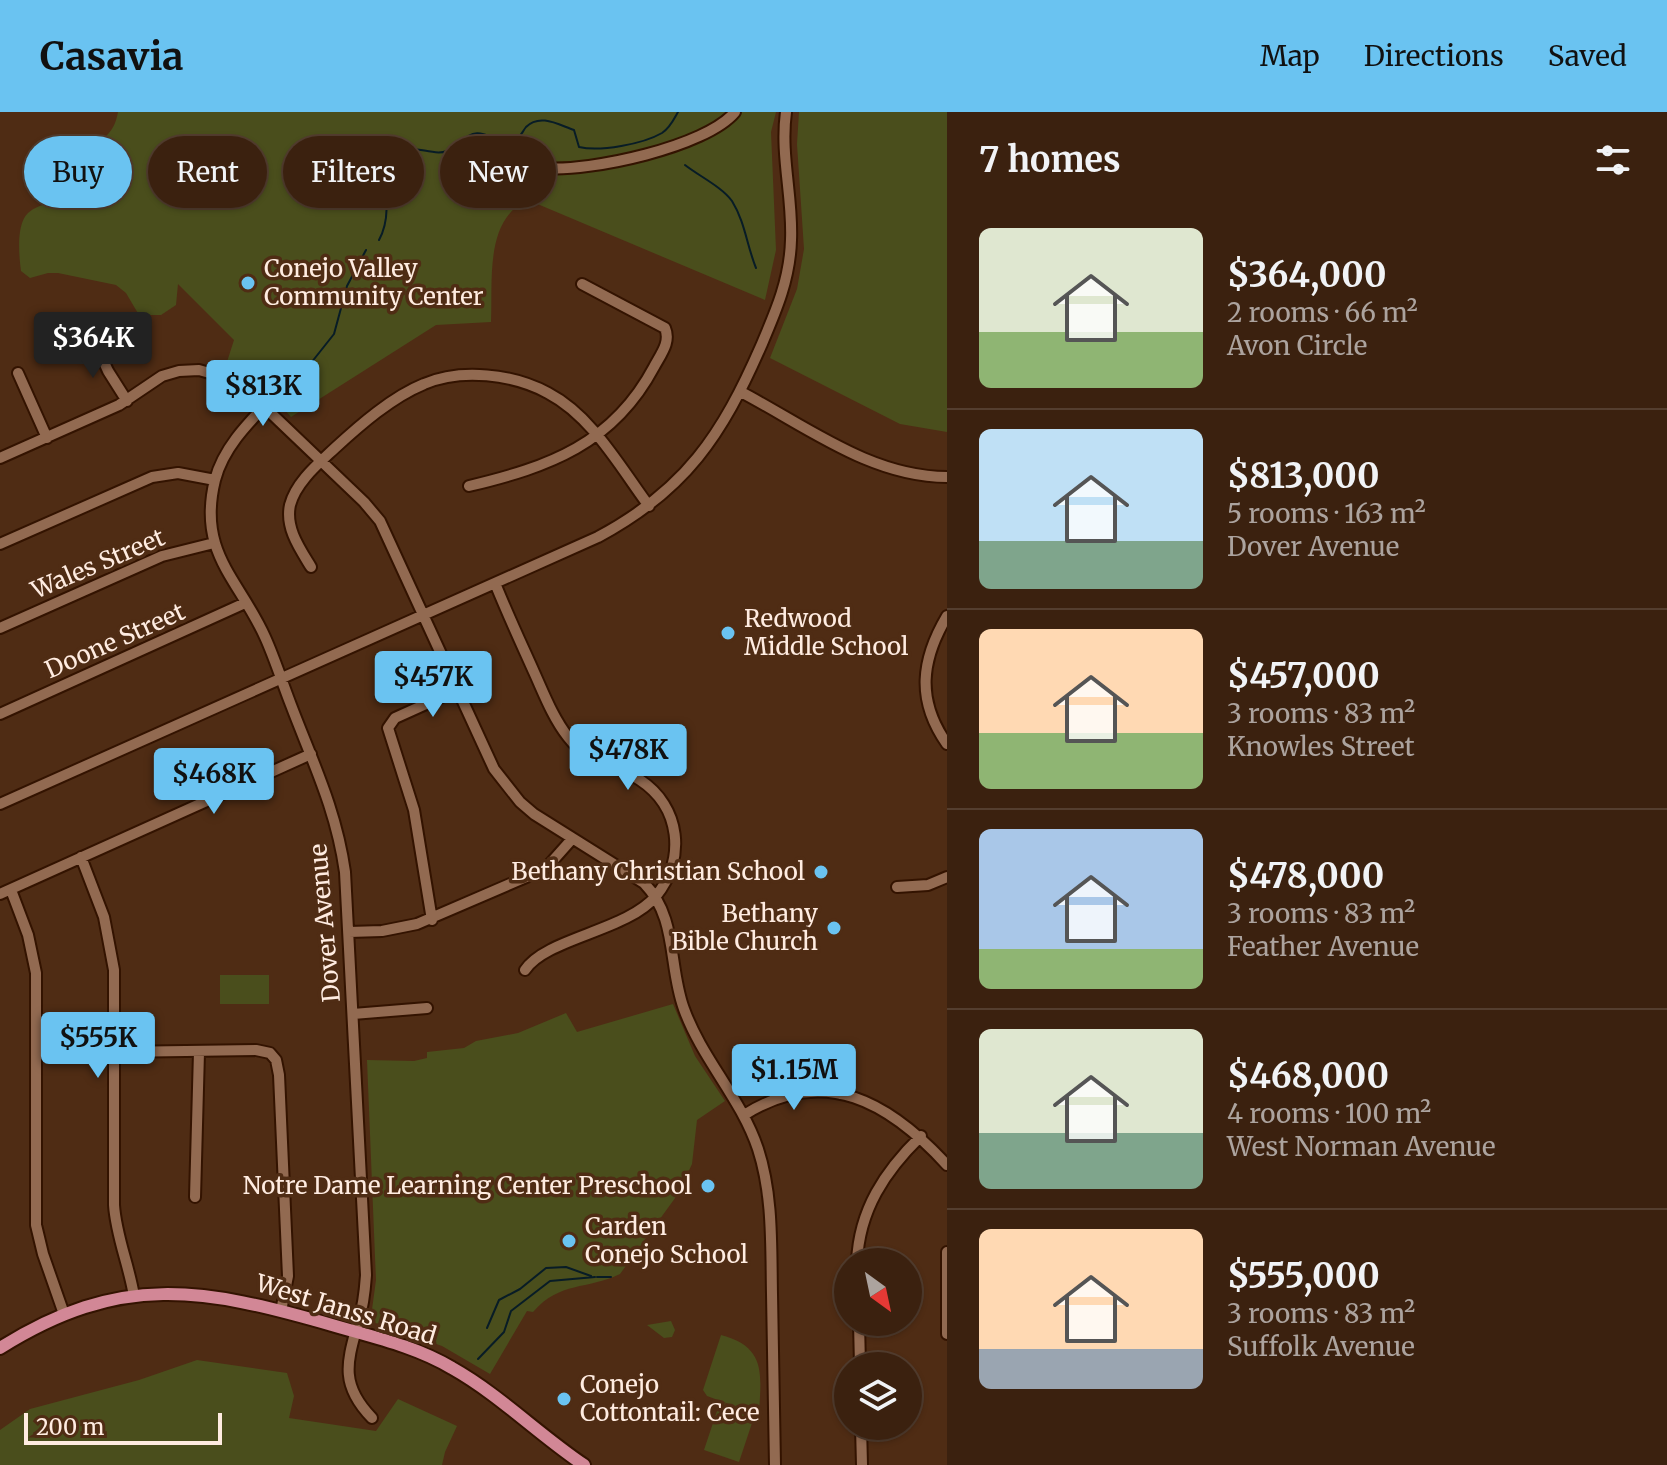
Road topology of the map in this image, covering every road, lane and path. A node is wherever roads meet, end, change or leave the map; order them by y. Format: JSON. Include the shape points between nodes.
{"nodes":[{"id":1,"x":735,"y":112,"type":"edge"},
{"id":2,"x":786,"y":112,"type":"edge"},
{"id":3,"x":556,"y":168,"type":"edge"},
{"id":4,"x":582,"y":284,"type":"dead end"},
{"id":5,"x":94,"y":340,"type":"dead end"},
{"id":6,"x":18,"y":373,"type":"dead end"},
{"id":7,"x":294,"y":374,"type":"dead end"},
{"id":8,"x":739,"y":396,"type":"junction"},
{"id":9,"x":127,"y":401,"type":"junction"},
{"id":10,"x":265,"y":407,"type":"junction"},
{"id":11,"x":596,"y":436,"type":"junction"},
{"id":12,"x":47,"y":438,"type":"junction"},
{"id":13,"x":0,"y":458,"type":"edge"},
{"id":14,"x":322,"y":460,"type":"junction"},
{"id":15,"x":947,"y":477,"type":"edge"},
{"id":16,"x":215,"y":480,"type":"junction"},
{"id":17,"x":469,"y":486,"type":"dead end"},
{"id":18,"x":649,"y":506,"type":"junction"},
{"id":19,"x":214,"y":543,"type":"junction"},
{"id":20,"x":0,"y":544,"type":"edge"},
{"id":21,"x":311,"y":567,"type":"dead end"},
{"id":22,"x":495,"y":583,"type":"junction"},
{"id":23,"x":245,"y":603,"type":"junction"},
{"id":24,"x":424,"y":614,"type":"junction"},
{"id":25,"x":947,"y":616,"type":"edge"},
{"id":26,"x":0,"y":628,"type":"edge"},
{"id":27,"x":281,"y":677,"type":"junction"},
{"id":28,"x":457,"y":690,"type":"junction"},
{"id":29,"x":0,"y":714,"type":"edge"},
{"id":30,"x":947,"y":744,"type":"edge"},
{"id":31,"x":311,"y":754,"type":"junction"},
{"id":32,"x":0,"y":804,"type":"edge"},
{"id":33,"x":572,"y":839,"type":"junction"},
{"id":34,"x":81,"y":857,"type":"junction"},
{"id":35,"x":947,"y":877,"type":"edge"},
{"id":36,"x":897,"y":887,"type":"dead end"},
{"id":37,"x":11,"y":890,"type":"junction"},
{"id":38,"x":0,"y":894,"type":"edge"},
{"id":39,"x":656,"y":896,"type":"junction"},
{"id":40,"x":432,"y":920,"type":"junction"},
{"id":41,"x":349,"y":932,"type":"junction"},
{"id":42,"x":525,"y":970,"type":"dead end"},
{"id":43,"x":427,"y":1008,"type":"dead end"},
{"id":44,"x":353,"y":1014,"type":"junction"},
{"id":45,"x":115,"y":1052,"type":"junction"},
{"id":46,"x":199,"y":1052,"type":"junction"},
{"id":47,"x":845,"y":1057,"type":"dead end"},
{"id":48,"x":840,"y":1094,"type":"junction"},
{"id":49,"x":744,"y":1115,"type":"junction"},
{"id":50,"x":921,"y":1136,"type":"junction"},
{"id":51,"x":947,"y":1165,"type":"edge"},
{"id":52,"x":195,"y":1197,"type":"dead end"},
{"id":53,"x":859,"y":1248,"type":"edge"},
{"id":54,"x":947,"y":1252,"type":"edge"},
{"id":55,"x":134,"y":1296,"type":"junction"},
{"id":56,"x":281,"y":1311,"type":"junction"},
{"id":57,"x":64,"y":1314,"type":"junction"},
{"id":58,"x":355,"y":1332,"type":"junction"},
{"id":59,"x":947,"y":1334,"type":"edge"},
{"id":60,"x":0,"y":1348,"type":"edge"},
{"id":61,"x":372,"y":1418,"type":"dead end"},
{"id":62,"x":861,"y":1440,"type":"edge"},
{"id":63,"x":584,"y":1465,"type":"edge"},
{"id":64,"x":775,"y":1465,"type":"edge"},
{"id":65,"x":862,"y":1465,"type":"edge"}],
"edges":[{"from":1,"to":3,"type":"street","via":[[713,131],[691,140],[588,167]]},
{"from":2,"to":8,"type":"street","via":[[788,270]]},
{"from":4,"to":11,"type":"street","via":[[661,325],[668,336],[633,400]]},
{"from":5,"to":9,"type":"street"},
{"from":6,"to":12,"type":"street"},
{"from":7,"to":10,"type":"street","name":"Dover Avenue"},
{"from":8,"to":15,"type":"street","via":[[872,462],[906,474]]},
{"from":8,"to":18,"type":"street","via":[[694,463]]},
{"from":9,"to":10,"type":"street","via":[[162,376],[199,370],[227,378]]},
{"from":9,"to":12,"type":"street"},
{"from":10,"to":14,"type":"street"},
{"from":10,"to":16,"type":"street","name":"Dover Avenue","via":[[238,436]]},
{"from":11,"to":14,"type":"street","via":[[546,392],[501,377],[449,378],[411,390]]},
{"from":11,"to":17,"type":"street","via":[[543,466]]},
{"from":11,"to":18,"type":"street"},
{"from":12,"to":13,"type":"street"},
{"from":14,"to":21,"type":"street","via":[[305,478],[289,520]]},
{"from":14,"to":24,"type":"street","via":[[380,521]]},
{"from":16,"to":19,"type":"street","name":"Dover Avenue"},
{"from":16,"to":20,"type":"street","via":[[178,473],[152,477]]},
{"from":18,"to":22,"type":"street","via":[[598,537]]},
{"from":19,"to":23,"type":"street","name":"Dover Avenue"},
{"from":19,"to":26,"type":"street","name":"Wales Street","via":[[162,556]]},
{"from":22,"to":24,"type":"street"},
{"from":22,"to":39,"type":"street","via":[[569,739],[602,764],[638,778],[668,809],[676,852]]},
{"from":23,"to":27,"type":"street","name":"Dover Avenue"},
{"from":23,"to":29,"type":"street","name":"Doone Street"},
{"from":24,"to":27,"type":"street"},
{"from":24,"to":28,"type":"street"},
{"from":25,"to":30,"type":"street","via":[[930,651],[925,681],[930,712]]},
{"from":27,"to":31,"type":"street","name":"Dover Avenue"},
{"from":27,"to":32,"type":"street"},
{"from":28,"to":33,"type":"street","via":[[490,762],[509,789],[534,814]]},
{"from":28,"to":40,"type":"street","via":[[395,718],[388,728],[414,810]]},
{"from":31,"to":34,"type":"street"},
{"from":31,"to":41,"type":"street","name":"Dover Avenue","via":[[339,833]]},
{"from":33,"to":39,"type":"street","via":[[644,883]]},
{"from":33,"to":40,"type":"street","via":[[538,872]]},
{"from":34,"to":37,"type":"street"},
{"from":34,"to":45,"type":"street","via":[[108,937]]},
{"from":35,"to":36,"type":"street","via":[[928,885]]},
{"from":37,"to":38,"type":"street"},
{"from":37,"to":57,"type":"street","via":[[36,973],[36,1225]]},
{"from":39,"to":42,"type":"street","via":[[622,920],[539,955]]},
{"from":39,"to":49,"type":"street","via":[[669,930],[677,987],[689,1023]]},
{"from":40,"to":41,"type":"street"},
{"from":41,"to":44,"type":"street","name":"Dover Avenue"},
{"from":43,"to":44,"type":"street"},
{"from":44,"to":58,"type":"street","name":"Dover Avenue","via":[[366,1275]]},
{"from":45,"to":46,"type":"street"},
{"from":45,"to":55,"type":"street","via":[[114,1219]]},
{"from":46,"to":52,"type":"street"},
{"from":46,"to":56,"type":"street","via":[[256,1050],[274,1056],[288,1276]]},
{"from":47,"to":48,"type":"street"},
{"from":48,"to":49,"type":"street","via":[[779,1098]]},
{"from":48,"to":50,"type":"street","via":[[882,1108]]},
{"from":49,"to":64,"type":"street","via":[[765,1173],[771,1217]]},
{"from":50,"to":51,"type":"street"},
{"from":50,"to":53,"type":"street","via":[[872,1199]]},
{"from":54,"to":59,"type":"street"},
{"from":55,"to":56,"type":"main road","name":"West Janss Road","via":[[213,1296]]},
{"from":55,"to":57,"type":"main road","name":"West Janss Road"},
{"from":56,"to":58,"type":"main road","name":"West Janss Road"},
{"from":57,"to":60,"type":"main road","name":"West Janss Road"},
{"from":58,"to":61,"type":"street","name":"Dover Avenue","via":[[349,1382]]},
{"from":58,"to":63,"type":"main road","name":"West Janss Road","via":[[417,1350],[451,1367]]},
{"from":62,"to":65,"type":"street"}]}
